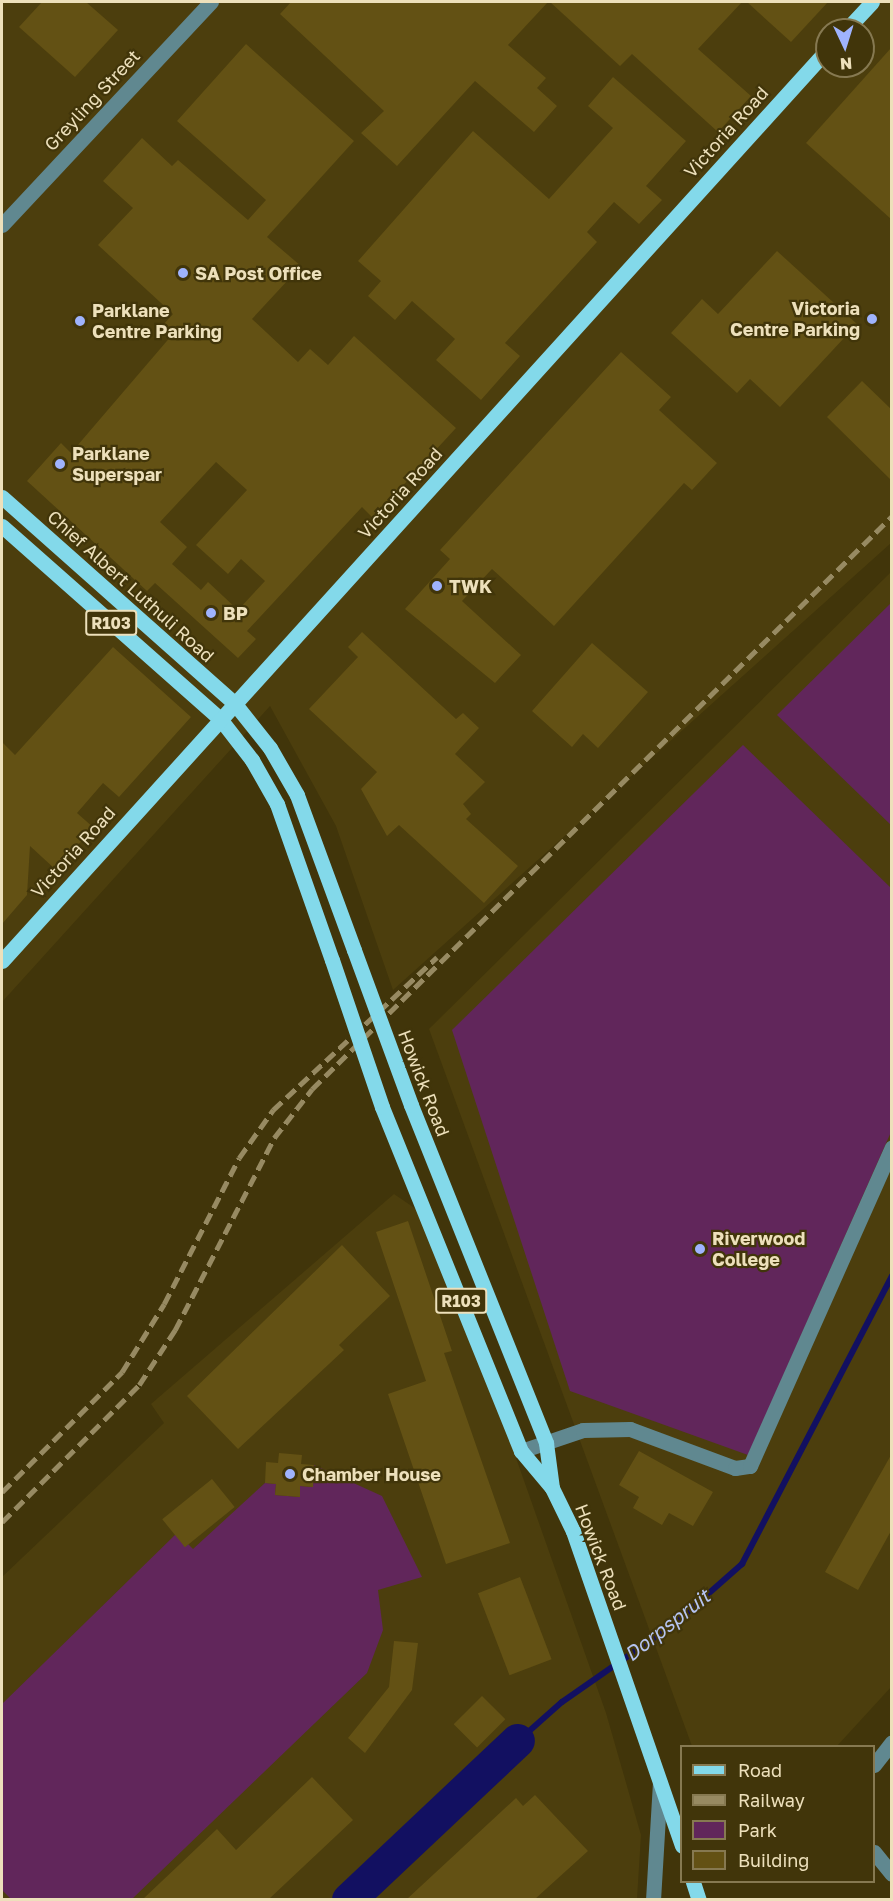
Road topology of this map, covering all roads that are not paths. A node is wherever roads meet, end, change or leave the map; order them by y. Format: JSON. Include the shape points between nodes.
{"nodes":[{"id":1,"x":211,"y":2,"type":"edge"},
{"id":2,"x":872,"y":2,"type":"edge"},
{"id":3,"x":857,"y":18,"type":"edge"},
{"id":4,"x":815,"y":63,"type":"edge"},
{"id":5,"x":2,"y":225,"type":"edge"},
{"id":6,"x":2,"y":497,"type":"edge"},
{"id":7,"x":2,"y":526,"type":"edge"},
{"id":8,"x":235,"y":704,"type":"junction"},
{"id":9,"x":220,"y":720,"type":"junction"},
{"id":10,"x":2,"y":961,"type":"edge"},
{"id":11,"x":891,"y":1147,"type":"edge"},
{"id":12,"x":546,"y":1443,"type":"junction"},
{"id":13,"x":521,"y":1451,"type":"junction"},
{"id":14,"x":552,"y":1488,"type":"junction"},
{"id":15,"x":891,"y":1742,"type":"edge"},
{"id":16,"x":875,"y":1762,"type":"edge"},
{"id":17,"x":660,"y":1781,"type":"junction"},
{"id":18,"x":680,"y":1843,"type":"edge"},
{"id":19,"x":875,"y":1854,"type":"edge"},
{"id":20,"x":891,"y":1874,"type":"edge"},
{"id":21,"x":694,"y":1883,"type":"edge"},
{"id":22,"x":653,"y":1899,"type":"edge"},
{"id":23,"x":699,"y":1899,"type":"edge"}],
"edges":[{"from":1,"to":5,"type":"street","name":"Greyling Street"},
{"from":2,"to":3,"type":"main road"},
{"from":4,"to":8,"type":"main road","name":"Victoria Road"},
{"from":6,"to":8,"type":"main road","name":"Chief Albert Luthuli Road","number":"R103"},
{"from":7,"to":9,"type":"main road","number":"R103"},
{"from":8,"to":9,"type":"main road","name":"Victoria Road"},
{"from":8,"to":12,"type":"main road","name":"Howick Road","number":"R103","bridge":true,"via":[[297,795],[411,1105]]},
{"from":9,"to":10,"type":"main road","name":"Victoria Road"},
{"from":9,"to":13,"type":"main road","name":"Howick Road","number":"R103","bridge":true,"via":[[277,804],[382,1107]]},
{"from":11,"to":12,"type":"street","via":[[750,1466],[735,1468],[630,1429],[583,1430]]},
{"from":12,"to":13,"type":"street"},
{"from":12,"to":14,"type":"main road","name":"Howick Road","number":"R103"},
{"from":13,"to":14,"type":"main road","name":"Howick Road","number":"R103"},
{"from":14,"to":17,"type":"main road","name":"Howick Road","number":"R103","via":[[596,1593]]},
{"from":15,"to":16,"type":"street"},
{"from":17,"to":18,"type":"main road","name":"Howick Road","number":"R103"},
{"from":17,"to":22,"type":"street"},
{"from":19,"to":20,"type":"street"},
{"from":21,"to":23,"type":"main road"}]}
